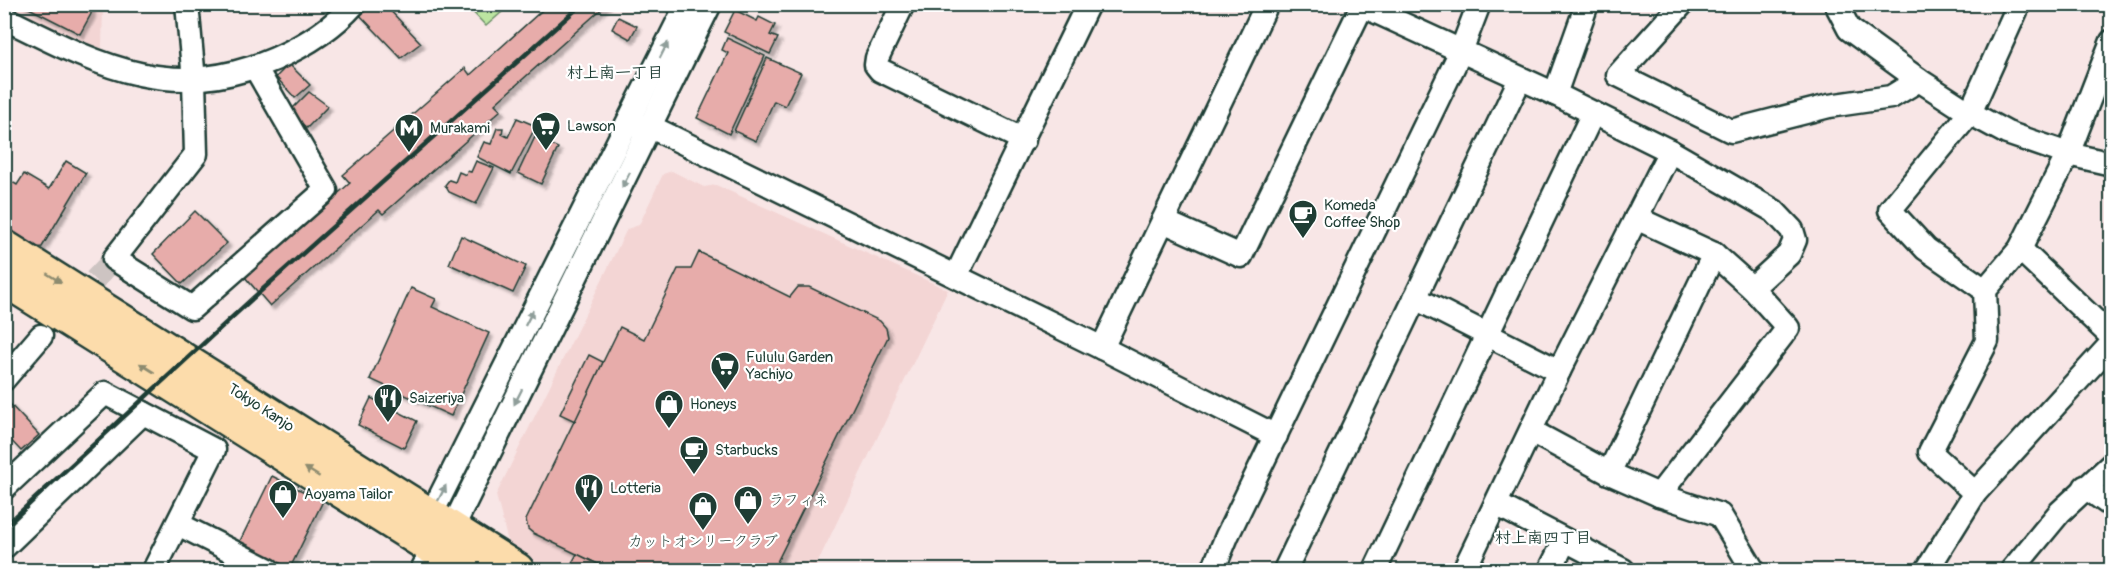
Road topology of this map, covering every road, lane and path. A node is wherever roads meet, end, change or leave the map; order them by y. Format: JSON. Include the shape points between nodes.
{"nodes":[{"id":1,"x":187,"y":4,"type":"edge"},
{"id":2,"x":354,"y":4,"type":"edge"},
{"id":3,"x":687,"y":4,"type":"edge"},
{"id":4,"x":710,"y":4,"type":"edge"},
{"id":5,"x":903,"y":4,"type":"edge"},
{"id":6,"x":1088,"y":4,"type":"edge"},
{"id":7,"x":1267,"y":4,"type":"edge"},
{"id":8,"x":1479,"y":4,"type":"edge"},
{"id":9,"x":1587,"y":4,"type":"edge"},
{"id":10,"x":1682,"y":4,"type":"edge"},
{"id":11,"x":1836,"y":4,"type":"edge"},
{"id":12,"x":2019,"y":4,"type":"edge"},
{"id":13,"x":1361,"y":5,"type":"edge"},
{"id":14,"x":4,"y":18,"type":"edge"},
{"id":15,"x":2112,"y":41,"type":"edge"},
{"id":16,"x":1461,"y":51,"type":"junction"},
{"id":17,"x":255,"y":67,"type":"junction"},
{"id":18,"x":1520,"y":79,"type":"junction"},
{"id":19,"x":194,"y":80,"type":"junction"},
{"id":20,"x":1919,"y":80,"type":"junction"},
{"id":21,"x":1555,"y":94,"type":"junction"},
{"id":22,"x":1970,"y":113,"type":"junction"},
{"id":23,"x":1593,"y":114,"type":"junction"},
{"id":24,"x":630,"y":118,"type":"junction"},
{"id":25,"x":651,"y":127,"type":"junction"},
{"id":26,"x":1024,"y":140,"type":"junction"},
{"id":27,"x":1670,"y":152,"type":"junction"},
{"id":28,"x":2068,"y":154,"type":"junction"},
{"id":29,"x":2112,"y":164,"type":"edge"},
{"id":30,"x":1636,"y":218,"type":"junction"},
{"id":31,"x":1163,"y":221,"type":"junction"},
{"id":32,"x":4,"y":247,"type":"edge"},
{"id":33,"x":2020,"y":249,"type":"junction"},
{"id":34,"x":1714,"y":254,"type":"junction"},
{"id":35,"x":956,"y":276,"type":"junction"},
{"id":36,"x":4,"y":279,"type":"edge"},
{"id":37,"x":1752,"y":288,"type":"junction"},
{"id":38,"x":1985,"y":290,"type":"junction"},
{"id":39,"x":1415,"y":298,"type":"junction"},
{"id":40,"x":1487,"y":334,"type":"junction"},
{"id":41,"x":41,"y":336,"type":"dead end"},
{"id":42,"x":2112,"y":337,"type":"edge"},
{"id":43,"x":2112,"y":343,"type":"edge"},
{"id":44,"x":1102,"y":348,"type":"junction"},
{"id":45,"x":1559,"y":371,"type":"junction"},
{"id":46,"x":4,"y":379,"type":"edge"},
{"id":47,"x":143,"y":413,"type":"junction"},
{"id":48,"x":1531,"y":431,"type":"junction"},
{"id":49,"x":1276,"y":436,"type":"junction"},
{"id":50,"x":2112,"y":464,"type":"edge"},
{"id":51,"x":1609,"y":473,"type":"junction"},
{"id":52,"x":2085,"y":487,"type":"junction"},
{"id":53,"x":4,"y":488,"type":"edge"},
{"id":54,"x":1975,"y":493,"type":"junction"},
{"id":55,"x":1659,"y":495,"type":"junction"},
{"id":56,"x":1496,"y":504,"type":"junction"},
{"id":57,"x":2112,"y":506,"type":"edge"},
{"id":58,"x":178,"y":524,"type":"junction"},
{"id":59,"x":1564,"y":540,"type":"junction"},
{"id":60,"x":434,"y":541,"type":"edge"},
{"id":61,"x":4,"y":547,"type":"edge"},
{"id":62,"x":154,"y":570,"type":"edge"},
{"id":63,"x":269,"y":570,"type":"edge"},
{"id":64,"x":468,"y":570,"type":"edge"},
{"id":65,"x":517,"y":570,"type":"edge"},
{"id":66,"x":1213,"y":570,"type":"edge"},
{"id":67,"x":1285,"y":570,"type":"edge"},
{"id":68,"x":1375,"y":570,"type":"edge"},
{"id":69,"x":1464,"y":570,"type":"edge"},
{"id":70,"x":1550,"y":570,"type":"edge"},
{"id":71,"x":1623,"y":570,"type":"edge"},
{"id":72,"x":1754,"y":570,"type":"edge"},
{"id":73,"x":1927,"y":570,"type":"edge"},
{"id":74,"x":2012,"y":570,"type":"edge"}],
"edges":[{"from":1,"to":19,"type":"street"},
{"from":2,"to":17,"type":"street","via":[[314,39]]},
{"from":24,"to":3,"type":"street","one_way":true},
{"from":4,"to":25,"type":"street"},
{"from":5,"to":26,"type":"street","via":[[876,65]]},
{"from":6,"to":26,"type":"street"},
{"from":7,"to":31,"type":"street"},
{"from":8,"to":16,"type":"street"},
{"from":9,"to":21,"type":"street"},
{"from":10,"to":20,"type":"street","via":[[1618,75],[1731,131],[1829,106],[1891,97]]},
{"from":11,"to":20,"type":"street","via":[[1849,29]]},
{"from":12,"to":22,"type":"street"},
{"from":13,"to":16,"type":"street"},
{"from":13,"to":31,"type":"street","via":[[1241,256]]},
{"from":14,"to":19,"type":"street","via":[[117,69]]},
{"from":15,"to":28,"type":"street"},
{"from":16,"to":18,"type":"street"},
{"from":16,"to":49,"type":"street"},
{"from":17,"to":19,"type":"street"},
{"from":17,"to":19,"type":"street","via":[[326,190],[192,308],[114,259],[196,154]]},
{"from":18,"to":21,"type":"street"},
{"from":18,"to":39,"type":"street"},
{"from":20,"to":22,"type":"street"},
{"from":21,"to":23,"type":"street"},
{"from":22,"to":28,"type":"street","via":[[2007,133]]},
{"from":22,"to":38,"type":"street","via":[[1890,210],[1926,249]]},
{"from":23,"to":27,"type":"street"},
{"from":23,"to":40,"type":"street"},
{"from":24,"to":25,"type":"street"},
{"from":60,"to":24,"type":"street","one_way":true},
{"from":25,"to":35,"type":"street"},
{"from":25,"to":60,"type":"street","one_way":true},
{"from":26,"to":35,"type":"street"},
{"from":27,"to":30,"type":"street"},
{"from":27,"to":37,"type":"street","via":[[1774,211],[1792,230],[1795,240],[1790,254]]},
{"from":28,"to":29,"type":"street"},
{"from":28,"to":33,"type":"street"},
{"from":30,"to":34,"type":"street"},
{"from":30,"to":45,"type":"street"},
{"from":31,"to":44,"type":"street"},
{"from":32,"to":60,"type":"highway","name":"Tokyo Kanjo","one_way":true},
{"from":33,"to":38,"type":"street"},
{"from":33,"to":42,"type":"street"},
{"from":34,"to":37,"type":"street"},
{"from":34,"to":51,"type":"street"},
{"from":35,"to":44,"type":"street"},
{"from":60,"to":36,"type":"highway","name":"Tokyo Kanjo","one_way":true},
{"from":37,"to":55,"type":"street","via":[[1788,328]]},
{"from":38,"to":54,"type":"street","via":[[1987,341],[1930,452]]},
{"from":39,"to":40,"type":"street"},
{"from":39,"to":67,"type":"street"},
{"from":40,"to":45,"type":"street"},
{"from":40,"to":68,"type":"street"},
{"from":41,"to":46,"type":"street"},
{"from":43,"to":54,"type":"street"},
{"from":44,"to":49,"type":"street"},
{"from":45,"to":48,"type":"street"},
{"from":47,"to":53,"type":"street","via":[[105,393]]},
{"from":47,"to":58,"type":"street","via":[[214,450]]},
{"from":47,"to":61,"type":"street"},
{"from":48,"to":51,"type":"street"},
{"from":48,"to":56,"type":"street"},
{"from":49,"to":66,"type":"street"},
{"from":50,"to":52,"type":"street"},
{"from":51,"to":55,"type":"street"},
{"from":52,"to":57,"type":"street"},
{"from":52,"to":74,"type":"street"},
{"from":54,"to":73,"type":"street"},
{"from":55,"to":72,"type":"street","via":[[1720,515]]},
{"from":56,"to":59,"type":"street"},
{"from":56,"to":69,"type":"street"},
{"from":58,"to":62,"type":"street"},
{"from":58,"to":63,"type":"street"},
{"from":59,"to":70,"type":"street"},
{"from":59,"to":71,"type":"street"},
{"from":60,"to":64,"type":"highway","name":"Tokyo Kanjo"},
{"from":60,"to":65,"type":"highway","name":"Tokyo Kanjo"}]}
